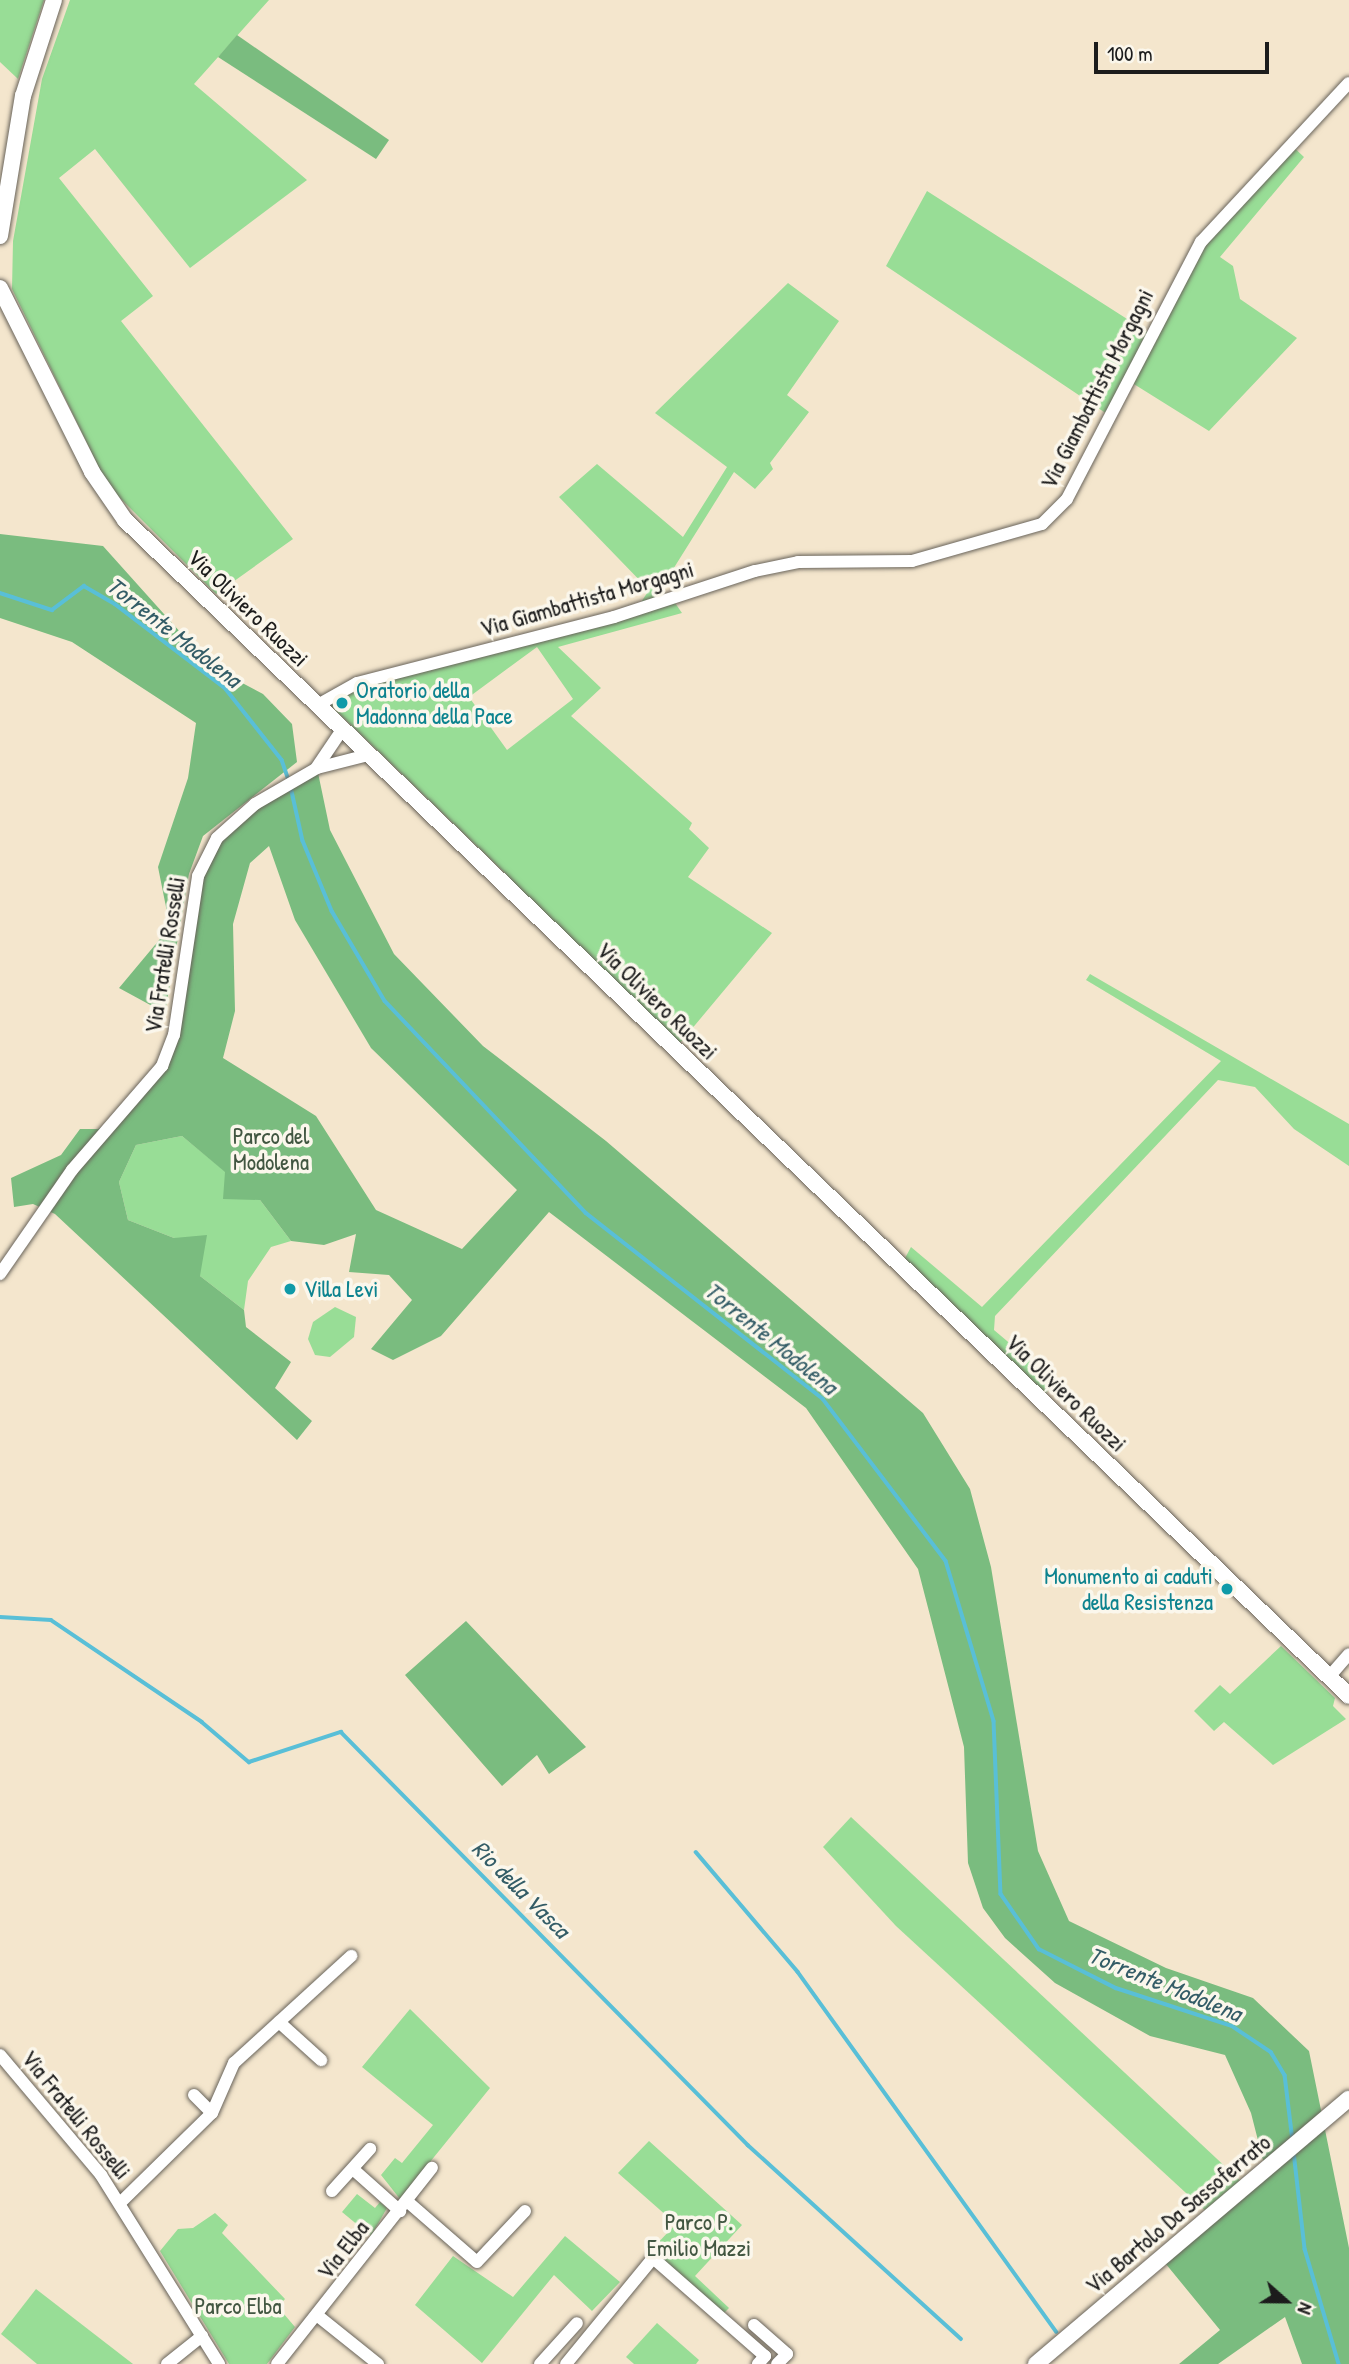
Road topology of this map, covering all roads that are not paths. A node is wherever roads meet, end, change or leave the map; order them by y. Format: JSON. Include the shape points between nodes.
{"nodes":[{"id":1,"x":54,"y":0,"type":"edge"},
{"id":2,"x":1349,"y":83,"type":"edge"},
{"id":3,"x":0,"y":236,"type":"edge"},
{"id":4,"x":1,"y":297,"type":"edge"},
{"id":5,"x":316,"y":706,"type":"junction"},
{"id":6,"x":342,"y":730,"type":"junction"},
{"id":7,"x":368,"y":755,"type":"junction"},
{"id":8,"x":317,"y":768,"type":"junction"},
{"id":9,"x":0,"y":1274,"type":"edge"},
{"id":10,"x":1349,"y":1654,"type":"edge"},
{"id":11,"x":1329,"y":1677,"type":"junction"},
{"id":12,"x":1349,"y":1696,"type":"edge"},
{"id":13,"x":351,"y":1956,"type":"dead end"},
{"id":14,"x":279,"y":2022,"type":"junction"},
{"id":15,"x":0,"y":2055,"type":"edge"},
{"id":16,"x":321,"y":2060,"type":"dead end"},
{"id":17,"x":194,"y":2095,"type":"dead end"},
{"id":18,"x":1349,"y":2099,"type":"edge"},
{"id":19,"x":212,"y":2113,"type":"junction"},
{"id":20,"x":370,"y":2149,"type":"dead end"},
{"id":21,"x":432,"y":2168,"type":"dead end"},
{"id":22,"x":354,"y":2170,"type":"junction"},
{"id":23,"x":332,"y":2191,"type":"dead end"},
{"id":24,"x":120,"y":2203,"type":"junction"},
{"id":25,"x":404,"y":2206,"type":"junction"},
{"id":26,"x":525,"y":2211,"type":"dead end"},
{"id":27,"x":318,"y":2316,"type":"junction"},
{"id":28,"x":577,"y":2323,"type":"dead end"},
{"id":29,"x":754,"y":2325,"type":"dead end"},
{"id":30,"x":202,"y":2336,"type":"junction"},
{"id":31,"x":167,"y":2364,"type":"edge"},
{"id":32,"x":219,"y":2364,"type":"edge"},
{"id":33,"x":277,"y":2364,"type":"edge"},
{"id":34,"x":377,"y":2364,"type":"edge"},
{"id":35,"x":540,"y":2364,"type":"edge"},
{"id":36,"x":566,"y":2364,"type":"edge"},
{"id":37,"x":758,"y":2364,"type":"edge"},
{"id":38,"x":778,"y":2364,"type":"edge"},
{"id":39,"x":1036,"y":2364,"type":"edge"}],
"edges":[{"from":1,"to":3,"type":"street","via":[[23,96]]},
{"from":2,"to":5,"type":"street","name":"Via Giambattista Morgagni","via":[[1201,242],[1067,499],[1042,524],[912,561],[766,568],[614,617],[357,683]]},
{"from":4,"to":5,"type":"street","name":"Via Oliviero Ruozzi","via":[[109,501]]},
{"from":5,"to":6,"type":"street","name":"Via Oliviero Ruozzi"},
{"from":6,"to":7,"type":"street","name":"Via Oliviero Ruozzi"},
{"from":6,"to":8,"type":"street","name":"Via Fratelli Rosselli"},
{"from":7,"to":8,"type":"street","name":"Via Fratelli Rosselli"},
{"from":7,"to":11,"type":"street","name":"Via Oliviero Ruozzi"},
{"from":8,"to":9,"type":"street","name":"Via Fratelli Rosselli","via":[[255,804],[205,855],[174,1035],[162,1066],[72,1170]]},
{"from":10,"to":11,"type":"street"},
{"from":11,"to":12,"type":"street","name":"Via Oliviero Ruozzi"},
{"from":13,"to":14,"type":"street","name":"Via Fratelli Rosselli"},
{"from":14,"to":16,"type":"street"},
{"from":14,"to":19,"type":"street","name":"Via Fratelli Rosselli","via":[[234,2063]]},
{"from":15,"to":24,"type":"street","name":"Via Fratelli Rosselli"},
{"from":17,"to":19,"type":"street"},
{"from":18,"to":39,"type":"street","name":"Via Bartolo Da Sassoferrato"},
{"from":19,"to":24,"type":"street","name":"Via Fratelli Rosselli"},
{"from":20,"to":22,"type":"street","name":"Via Elba"},
{"from":21,"to":25,"type":"street","name":"Via Elba"},
{"from":22,"to":23,"type":"street","name":"Via Elba"},
{"from":22,"to":25,"type":"street","name":"Via Elba"},
{"from":24,"to":30,"type":"street","name":"Via Fratelli Rosselli"},
{"from":25,"to":26,"type":"street","name":"Via Elba","via":[[477,2262]]},
{"from":25,"to":27,"type":"street","name":"Via Elba"},
{"from":27,"to":33,"type":"street","name":"Via Elba"},
{"from":27,"to":34,"type":"street"},
{"from":28,"to":35,"type":"street"},
{"from":29,"to":38,"type":"street","via":[[787,2354]]},
{"from":30,"to":31,"type":"street"},
{"from":30,"to":32,"type":"street","name":"Via Fratelli Rosselli"},
{"from":36,"to":37,"type":"street","via":[[653,2258],[765,2356]]}]}
